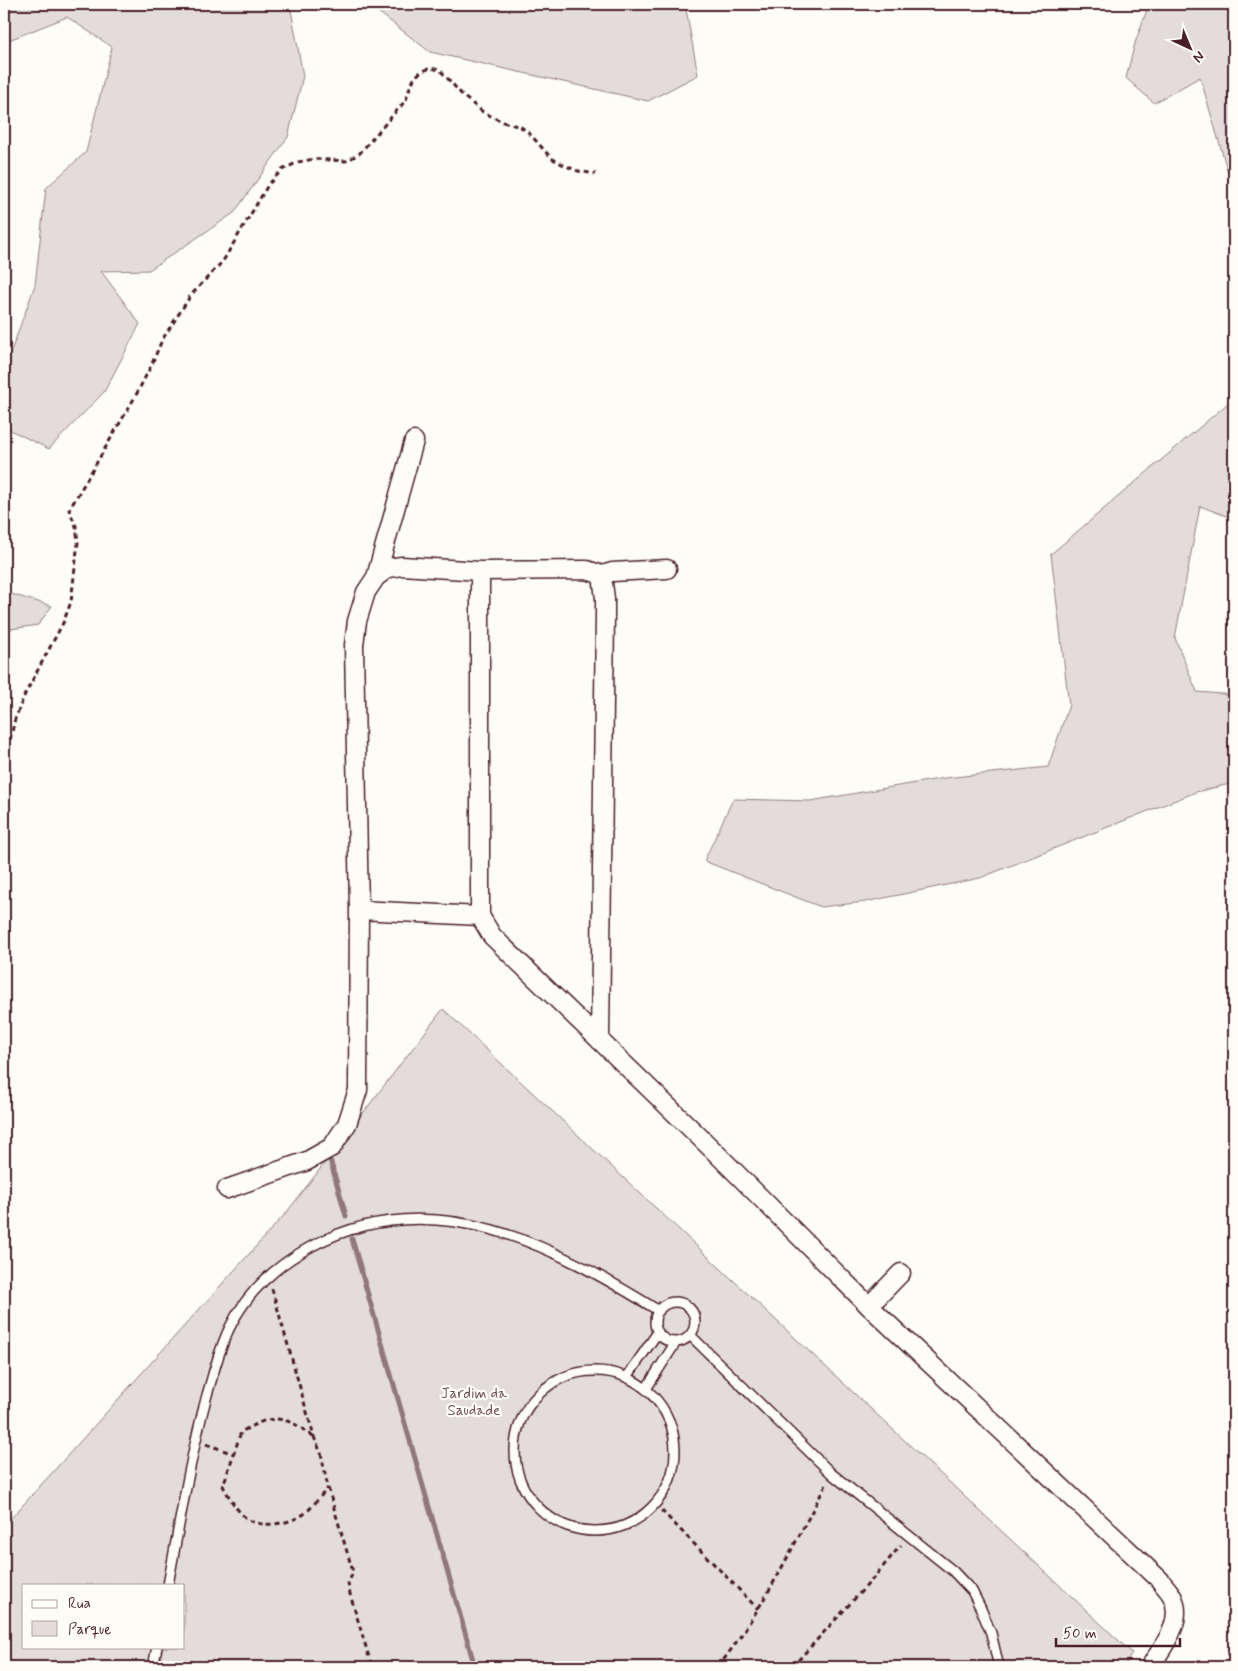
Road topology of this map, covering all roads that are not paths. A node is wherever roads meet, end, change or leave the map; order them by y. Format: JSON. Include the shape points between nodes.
{"nodes":[{"id":1,"x":414,"y":441,"type":"dead end"},
{"id":2,"x":667,"y":569,"type":"dead end"},
{"id":3,"x":480,"y":571,"type":"junction"},
{"id":4,"x":602,"y":575,"type":"junction"},
{"id":5,"x":376,"y":577,"type":"junction"},
{"id":6,"x":359,"y":910,"type":"junction"},
{"id":7,"x":480,"y":916,"type":"junction"},
{"id":8,"x":600,"y":1041,"type":"junction"},
{"id":9,"x":227,"y":1189,"type":"dead end"},
{"id":10,"x":901,"y":1273,"type":"dead end"},
{"id":11,"x":869,"y":1306,"type":"junction"},
{"id":12,"x":659,"y":1311,"type":"junction"},
{"id":13,"x":658,"y":1332,"type":"junction"},
{"id":14,"x":690,"y":1335,"type":"junction"},
{"id":15,"x":676,"y":1342,"type":"junction"},
{"id":16,"x":627,"y":1377,"type":"junction"},
{"id":17,"x":646,"y":1389,"type":"junction"},
{"id":18,"x":168,"y":1584,"type":"edge"},
{"id":19,"x":157,"y":1648,"type":"edge"},
{"id":20,"x":153,"y":1667,"type":"edge"},
{"id":21,"x":999,"y":1667,"type":"edge"},
{"id":22,"x":1150,"y":1667,"type":"edge"}],
"edges":[{"from":1,"to":5,"type":"street"},
{"from":2,"to":4,"type":"street"},
{"from":3,"to":4,"type":"street","via":[[587,570]]},
{"from":3,"to":5,"type":"street","via":[[402,566],[388,568]]},
{"from":3,"to":7,"type":"street"},
{"from":4,"to":8,"type":"street","via":[[606,614]]},
{"from":5,"to":6,"type":"street","via":[[366,592],[354,645]]},
{"from":6,"to":7,"type":"street"},
{"from":6,"to":9,"type":"street","via":[[358,1090],[347,1124],[332,1147],[307,1161]]},
{"from":7,"to":8,"type":"street","via":[[492,936]]},
{"from":8,"to":11,"type":"street"},
{"from":10,"to":11,"type":"street"},
{"from":11,"to":22,"type":"street","via":[[1160,1580],[1172,1595],[1176,1611],[1174,1626]]},
{"from":12,"to":13,"type":"lane","via":[[655,1321]]},
{"from":12,"to":14,"type":"lane","via":[[672,1302],[688,1306],[695,1320]]},
{"from":12,"to":18,"type":"lane","via":[[606,1278],[515,1235],[441,1220],[406,1219],[366,1225],[341,1233],[291,1258],[254,1290],[230,1327],[218,1356],[195,1440]]},
{"from":13,"to":15,"type":"lane","via":[[665,1339]]},
{"from":13,"to":16,"type":"lane"},
{"from":14,"to":15,"type":"lane"},
{"from":14,"to":21,"type":"lane","via":[[832,1474],[953,1571],[972,1591],[991,1634]]},
{"from":15,"to":17,"type":"lane"},
{"from":16,"to":17,"type":"lane"},
{"from":16,"to":17,"type":"lane","via":[[606,1371],[583,1371],[562,1377],[543,1389],[528,1405],[518,1425],[514,1447],[516,1469],[523,1490],[536,1508],[554,1521],[574,1530],[596,1532],[618,1528],[638,1519],[655,1504],[667,1486],[674,1466],[675,1444],[671,1423],[661,1404]]},
{"from":19,"to":20,"type":"lane"}]}
